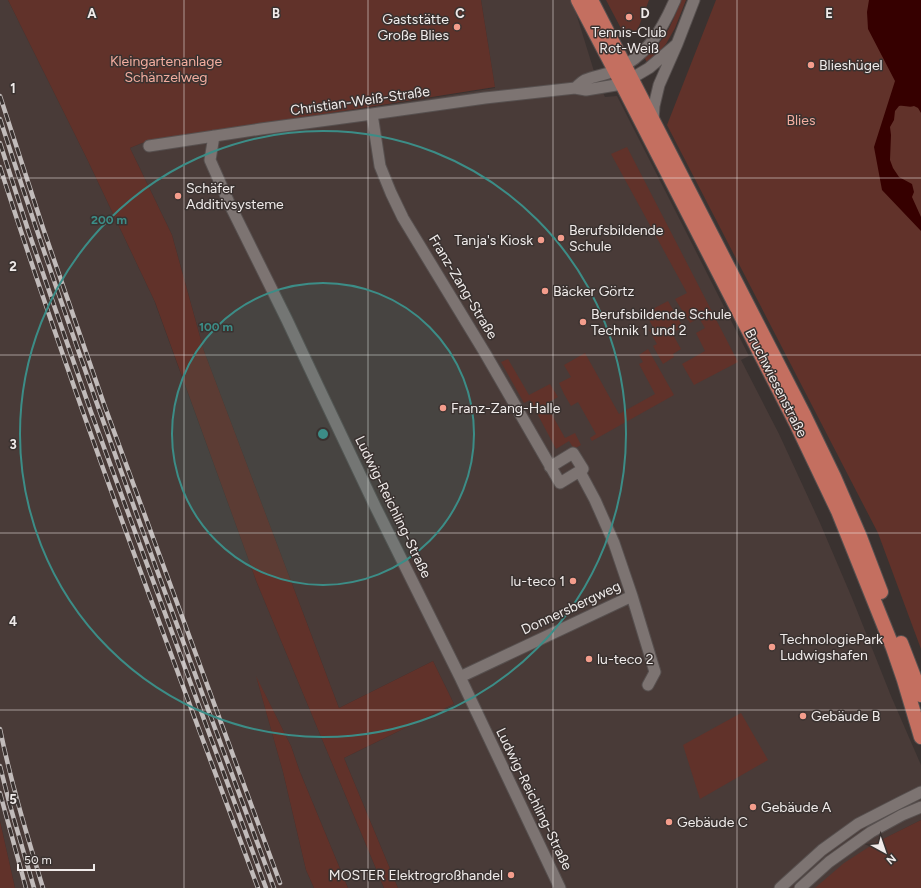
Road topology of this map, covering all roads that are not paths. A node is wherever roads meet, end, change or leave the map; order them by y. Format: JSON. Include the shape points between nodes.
{"nodes":[{"id":1,"x":578,"y":0,"type":"edge"},
{"id":2,"x":591,"y":0,"type":"edge"},
{"id":3,"x":675,"y":0,"type":"edge"},
{"id":4,"x":694,"y":0,"type":"edge"},
{"id":5,"x":677,"y":44,"type":"junction"},
{"id":6,"x":620,"y":68,"type":"junction"},
{"id":7,"x":627,"y":81,"type":"junction"},
{"id":8,"x":575,"y":88,"type":"junction"},
{"id":9,"x":372,"y":114,"type":"junction"},
{"id":10,"x":653,"y":121,"type":"junction"},
{"id":11,"x":214,"y":136,"type":"junction"},
{"id":12,"x":149,"y":146,"type":"dead end"},
{"id":13,"x":550,"y":467,"type":"junction"},
{"id":14,"x":580,"y":472,"type":"junction"},
{"id":15,"x":632,"y":596,"type":"junction"},
{"id":16,"x":460,"y":677,"type":"junction"},
{"id":17,"x":648,"y":685,"type":"dead end"},
{"id":18,"x":921,"y":695,"type":"edge"},
{"id":19,"x":921,"y":737,"type":"edge"},
{"id":20,"x":921,"y":792,"type":"edge"},
{"id":21,"x":921,"y":807,"type":"edge"},
{"id":22,"x":560,"y":888,"type":"edge"},
{"id":23,"x":780,"y":888,"type":"edge"},
{"id":24,"x":800,"y":888,"type":"edge"}],
"edges":[{"from":1,"to":6,"type":"main road","name":"Bruchwiesenstraße"},
{"from":2,"to":6,"type":"main road","name":"Bruchwiesenstraße"},
{"from":3,"to":6,"type":"street","name":"Christian-Weiß-Straße","via":[[655,39],[643,52]]},
{"from":4,"to":5,"type":"street"},
{"from":5,"to":7,"type":"street","via":[[649,68]]},
{"from":5,"to":10,"type":"street","via":[[659,85]]},
{"from":6,"to":7,"type":"main road","name":"Bruchwiesenstraße"},
{"from":6,"to":8,"type":"street","name":"Christian-Weiß-Straße","via":[[583,81]]},
{"from":7,"to":8,"type":"street","name":"Christian-Weiß-Straße","via":[[586,90]]},
{"from":7,"to":10,"type":"main road","name":"Bruchwiesenstraße"},
{"from":7,"to":19,"type":"main road","name":"Bruchwiesenstraße","via":[[838,511],[893,648]]},
{"from":8,"to":9,"type":"street","name":"Christian-Weiß-Straße"},
{"from":9,"to":11,"type":"street","name":"Christian-Weiß-Straße"},
{"from":9,"to":13,"type":"street","name":"Franz-Zang-Straße","via":[[380,166],[391,193]]},
{"from":10,"to":18,"type":"main road","name":"Bruchwiesenstraße","via":[[834,477]]},
{"from":11,"to":12,"type":"street","name":"Christian-Weiß-Straße"},
{"from":11,"to":16,"type":"street","name":"Ludwig-Reichling-Straße","via":[[210,160],[230,205]]},
{"from":13,"to":14,"type":"street","name":"Franz-Zang-Straße","via":[[560,483]]},
{"from":13,"to":14,"type":"street","via":[[574,453],[583,469]]},
{"from":14,"to":15,"type":"street","via":[[614,543]]},
{"from":15,"to":16,"type":"street","name":"Donnersbergweg"},
{"from":15,"to":17,"type":"street","name":"Donnersbergweg","via":[[655,672]]},
{"from":16,"to":22,"type":"street","name":"Ludwig-Reichling-Straße"},
{"from":20,"to":23,"type":"street","via":[[858,824],[822,850]]},
{"from":21,"to":24,"type":"street","via":[[872,832],[829,862]]}]}
